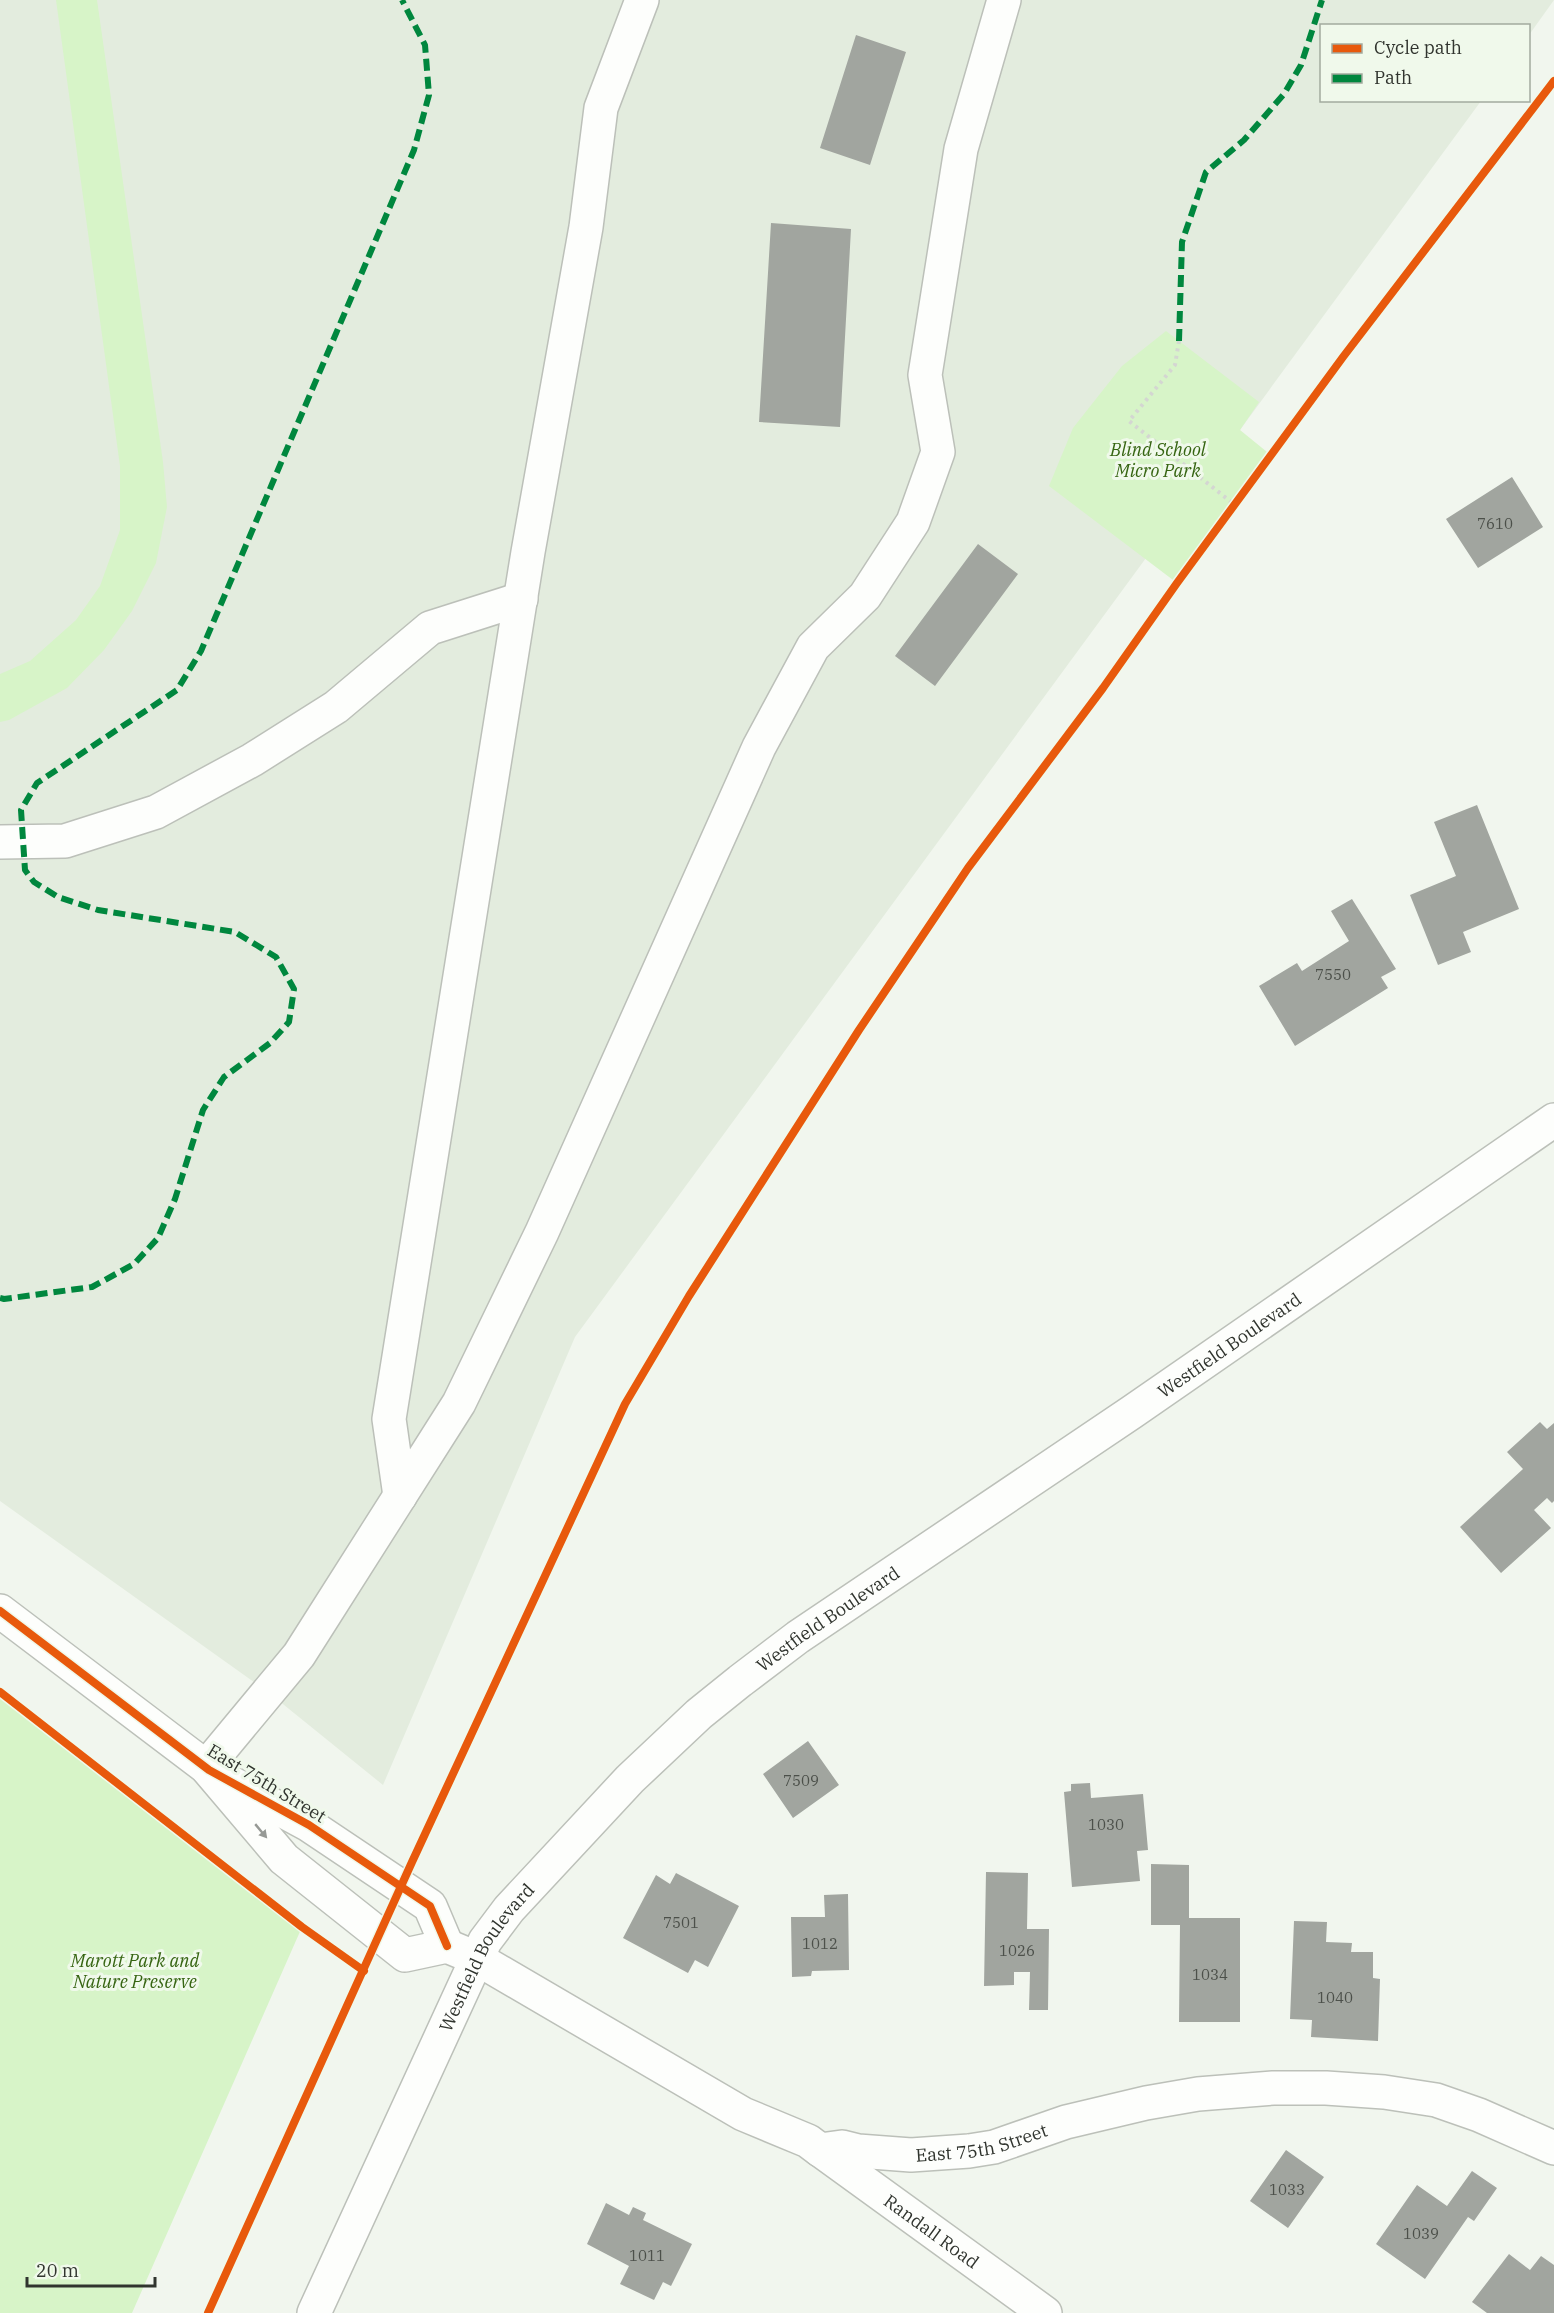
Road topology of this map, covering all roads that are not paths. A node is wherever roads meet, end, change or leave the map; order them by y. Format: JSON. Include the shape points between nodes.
{"nodes":[{"id":1,"x":642,"y":0,"type":"edge"},
{"id":2,"x":1004,"y":0,"type":"edge"},
{"id":3,"x":521,"y":599,"type":"junction"},
{"id":4,"x":0,"y":842,"type":"edge"},
{"id":5,"x":1554,"y":1120,"type":"edge"},
{"id":6,"x":400,"y":1496,"type":"junction"},
{"id":7,"x":0,"y":1611,"type":"edge"},
{"id":8,"x":208,"y":1769,"type":"junction"},
{"id":9,"x":462,"y":1952,"type":"junction"},
{"id":10,"x":1554,"y":2148,"type":"edge"},
{"id":11,"x":820,"y":2150,"type":"junction"},
{"id":12,"x":314,"y":2313,"type":"edge"},
{"id":13,"x":1045,"y":2313,"type":"edge"}],
"edges":[{"from":1,"to":3,"type":"street","via":[[601,108],[586,227]]},
{"from":2,"to":6,"type":"street","via":[[961,149],[926,375],[938,452],[913,522],[865,596],[813,647],[759,747],[537,1243],[459,1403]]},
{"from":3,"to":4,"type":"street","via":[[430,628],[336,707],[252,760],[156,812],[65,841]]},
{"from":3,"to":6,"type":"street","via":[[389,1419]]},
{"from":5,"to":9,"type":"street","name":"Westfield Boulevard","via":[[798,1637],[740,1681],[630,1779],[498,1922]]},
{"from":6,"to":8,"type":"street","via":[[299,1655]]},
{"from":7,"to":8,"type":"street","name":"East 75th Street"},
{"from":8,"to":9,"type":"street","name":"East 75th Street","via":[[309,1825],[430,1906]]},
{"from":8,"to":9,"type":"street","name":"East 75th Street","one_way":true,"via":[[284,1859],[405,1955]]},
{"from":9,"to":11,"type":"street","via":[[742,2114],[808,2141]]},
{"from":9,"to":12,"type":"street","name":"Westfield Boulevard"},
{"from":10,"to":11,"type":"street","name":"East 75th Street","via":[[1436,2100],[1384,2092],[1273,2088],[1146,2103],[969,2151],[911,2155],[842,2147]]},
{"from":11,"to":13,"type":"street","name":"Randall Road"}]}
